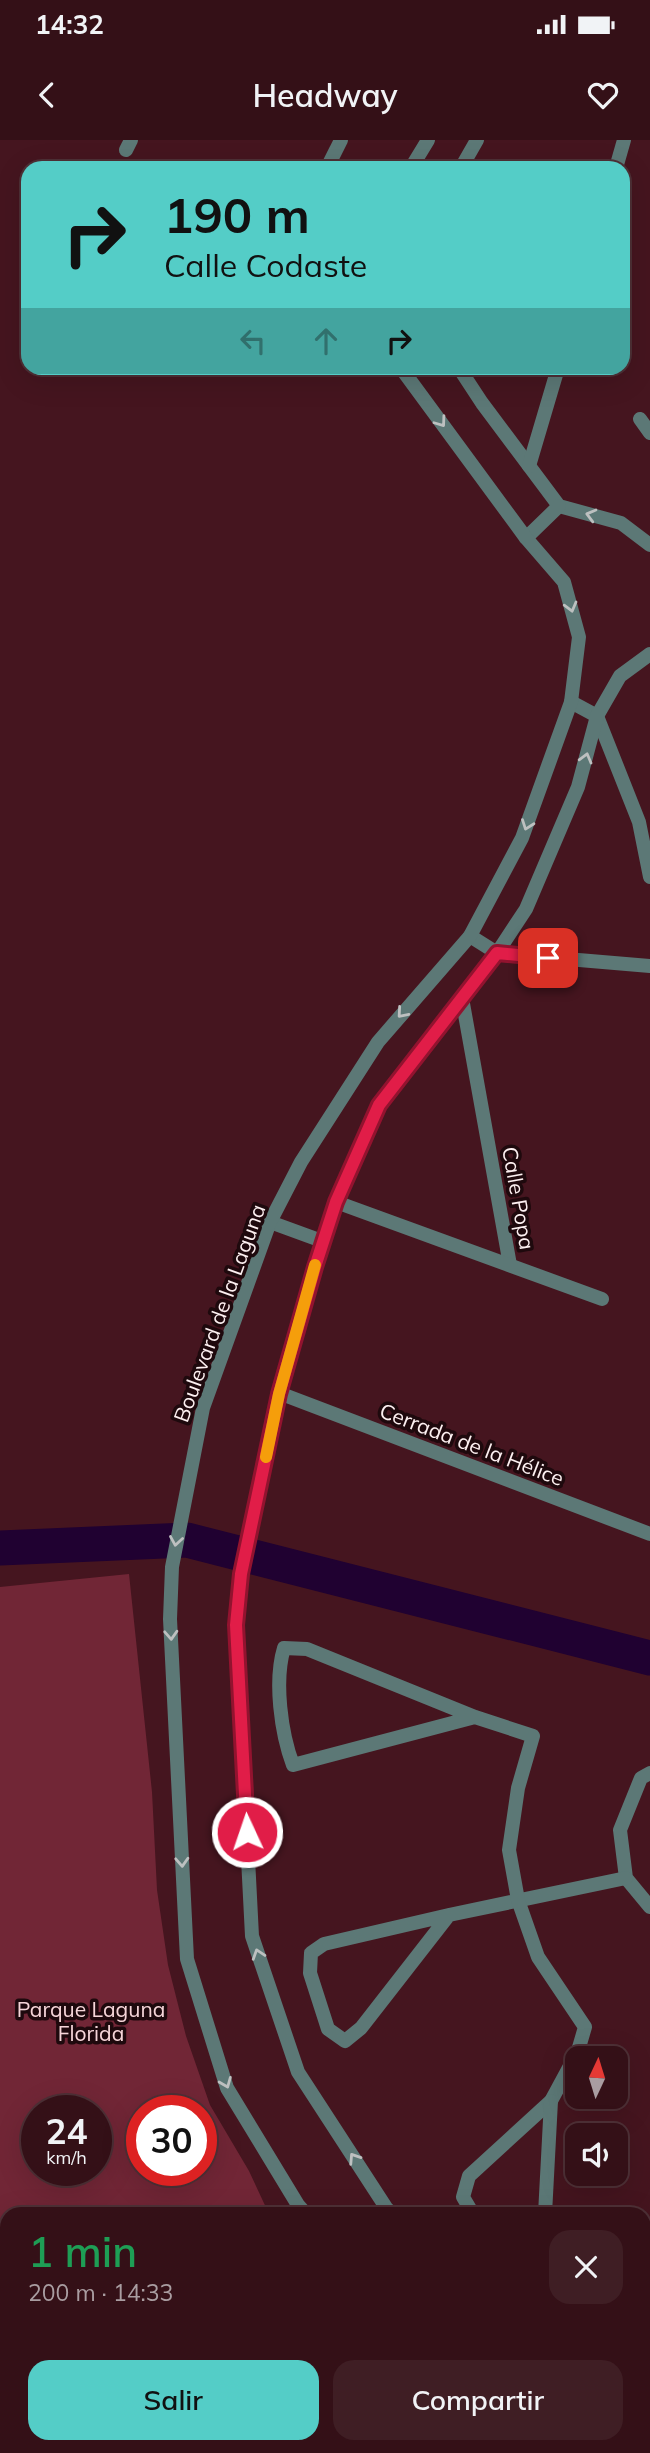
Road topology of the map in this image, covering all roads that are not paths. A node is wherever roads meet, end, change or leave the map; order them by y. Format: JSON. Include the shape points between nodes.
{"nodes":[{"id":1,"x":341,"y":140,"type":"edge"},
{"id":2,"x":428,"y":140,"type":"edge"},
{"id":3,"x":477,"y":140,"type":"edge"},
{"id":4,"x":624,"y":140,"type":"edge"},
{"id":5,"x":330,"y":161,"type":"edge"},
{"id":6,"x":415,"y":161,"type":"edge"},
{"id":7,"x":465,"y":161,"type":"edge"},
{"id":8,"x":618,"y":161,"type":"edge"},
{"id":9,"x":406,"y":375,"type":"edge"},
{"id":10,"x":464,"y":375,"type":"edge"},
{"id":11,"x":556,"y":375,"type":"edge"},
{"id":12,"x":640,"y":419,"type":"dead end"},
{"id":13,"x":650,"y":433,"type":"edge"},
{"id":14,"x":529,"y":467,"type":"junction"},
{"id":15,"x":559,"y":506,"type":"junction"},
{"id":16,"x":526,"y":538,"type":"junction"},
{"id":17,"x":650,"y":545,"type":"edge"},
{"id":18,"x":650,"y":654,"type":"edge"},
{"id":19,"x":571,"y":702,"type":"junction"},
{"id":20,"x":597,"y":716,"type":"junction"},
{"id":21,"x":650,"y":877,"type":"edge"},
{"id":22,"x":470,"y":936,"type":"junction"},
{"id":23,"x":497,"y":953,"type":"junction"},
{"id":24,"x":650,"y":966,"type":"edge"},
{"id":25,"x":462,"y":998,"type":"junction"},
{"id":26,"x":336,"y":1202,"type":"junction"},
{"id":27,"x":270,"y":1222,"type":"junction"},
{"id":28,"x":322,"y":1241,"type":"junction"},
{"id":29,"x":510,"y":1265,"type":"junction"},
{"id":30,"x":602,"y":1299,"type":"dead end"},
{"id":31,"x":279,"y":1394,"type":"junction"},
{"id":32,"x":650,"y":1534,"type":"edge"},
{"id":33,"x":475,"y":1717,"type":"junction"},
{"id":34,"x":650,"y":1773,"type":"edge"},
{"id":35,"x":626,"y":1878,"type":"junction"},
{"id":36,"x":518,"y":1900,"type":"junction"},
{"id":37,"x":650,"y":1907,"type":"edge"},
{"id":38,"x":449,"y":1914,"type":"junction"},
{"id":39,"x":551,"y":2101,"type":"junction"},
{"id":40,"x":300,"y":2207,"type":"edge"},
{"id":41,"x":386,"y":2207,"type":"edge"},
{"id":42,"x":468,"y":2207,"type":"edge"},
{"id":43,"x":545,"y":2207,"type":"edge"}],
"edges":[{"from":1,"to":5,"type":"street"},
{"from":2,"to":6,"type":"street"},
{"from":3,"to":7,"type":"street"},
{"from":4,"to":8,"type":"street"},
{"from":9,"to":16,"type":"street","name":"Boulevard de la Laguna","one_way":true},
{"from":10,"to":14,"type":"street"},
{"from":11,"to":14,"type":"street"},
{"from":12,"to":13,"type":"street"},
{"from":14,"to":15,"type":"street"},
{"from":15,"to":16,"type":"street"},
{"from":17,"to":15,"type":"street","one_way":true,"via":[[621,523]]},
{"from":16,"to":19,"type":"street","name":"Boulevard de la Laguna","one_way":true,"via":[[564,582],[579,637]]},
{"from":18,"to":20,"type":"street","via":[[620,676]]},
{"from":19,"to":20,"type":"street"},
{"from":19,"to":22,"type":"street","name":"Boulevard de la Laguna","one_way":true,"via":[[522,838]]},
{"from":20,"to":21,"type":"street","via":[[639,822]]},
{"from":23,"to":20,"type":"street","one_way":true,"via":[[526,909],[578,787]]},
{"from":22,"to":23,"type":"street"},
{"from":22,"to":27,"type":"street","name":"Boulevard de la Laguna","one_way":true,"via":[[378,1042],[301,1161]]},
{"from":23,"to":24,"type":"street"},
{"from":23,"to":25,"type":"street"},
{"from":25,"to":26,"type":"street","via":[[379,1105]]},
{"from":25,"to":29,"type":"street","name":"Calle Popa"},
{"from":26,"to":28,"type":"street"},
{"from":26,"to":29,"type":"street","name":"Calle Popa"},
{"from":27,"to":28,"type":"street"},
{"from":27,"to":40,"type":"street","name":"Boulevard de la Laguna","one_way":true,"via":[[203,1408],[172,1567],[170,1619],[187,1959],[227,2088]]},
{"from":28,"to":31,"type":"street"},
{"from":29,"to":30,"type":"street"},
{"from":31,"to":32,"type":"street","name":"Cerrada de la Hélice"},
{"from":41,"to":31,"type":"street","one_way":true,"via":[[298,2072],[252,1936],[236,1625],[241,1574]]},
{"from":33,"to":33,"type":"street","via":[[293,1765],[285,1744],[278,1667],[284,1648],[307,1649]]},
{"from":33,"to":36,"type":"street","via":[[533,1736],[518,1788],[509,1850]]},
{"from":34,"to":35,"type":"street","via":[[641,1778],[620,1830]]},
{"from":35,"to":36,"type":"street"},
{"from":35,"to":37,"type":"street"},
{"from":36,"to":38,"type":"street"},
{"from":36,"to":39,"type":"street","via":[[538,1957],[585,2027],[578,2051]]},
{"from":38,"to":38,"type":"street","via":[[324,1944],[311,1953],[310,1973],[328,2029],[345,2041],[361,2028]]},
{"from":39,"to":42,"type":"street","via":[[469,2176],[463,2197]]},
{"from":39,"to":43,"type":"street"}]}
